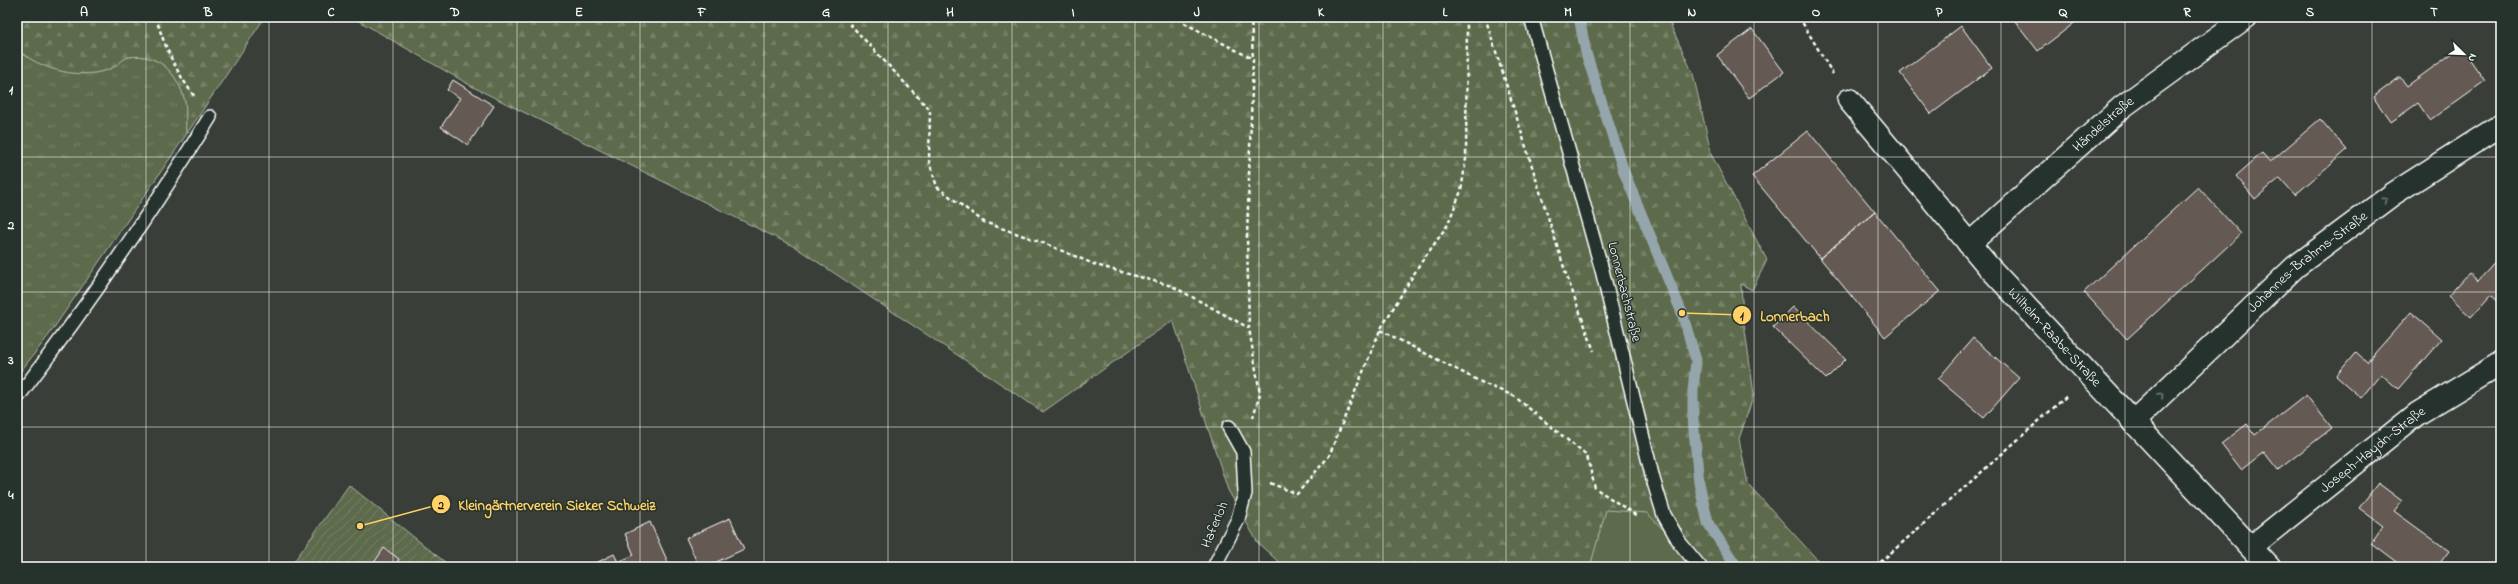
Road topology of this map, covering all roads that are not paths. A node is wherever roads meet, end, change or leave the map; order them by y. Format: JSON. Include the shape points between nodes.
{"nodes":[{"id":1,"x":1531,"y":17,"type":"edge"},
{"id":2,"x":2246,"y":17,"type":"edge"},
{"id":3,"x":1849,"y":100,"type":"road end"},
{"id":4,"x":210,"y":117,"type":"road end"},
{"id":5,"x":2501,"y":125,"type":"edge"},
{"id":6,"x":1969,"y":244,"type":"junction"},
{"id":7,"x":2501,"y":363,"type":"edge"},
{"id":8,"x":17,"y":398,"type":"edge"},
{"id":9,"x":2133,"y":422,"type":"junction"},
{"id":10,"x":1229,"y":427,"type":"dead end"},
{"id":11,"x":2251,"y":547,"type":"junction"},
{"id":12,"x":1214,"y":567,"type":"edge"},
{"id":13,"x":1700,"y":567,"type":"edge"},
{"id":14,"x":2269,"y":567,"type":"edge"}],
"edges":[{"from":1,"to":13,"type":"lane","name":"Lonnerbachstraße","via":[[1602,270],[1664,515],[1680,543]]},
{"from":2,"to":6,"type":"street","name":"Händelstraße","via":[[2122,107]]},
{"from":3,"to":6,"type":"street","name":"Wilhelm-Raabe-Straße"},
{"from":4,"to":8,"type":"lane","via":[[164,191],[77,319]]},
{"from":9,"to":5,"type":"street","name":"Johannes-Brahms-Straße","one_way":true,"via":[[2295,267],[2393,194]]},
{"from":6,"to":9,"type":"street","name":"Wilhelm-Raabe-Straße"},
{"from":7,"to":11,"type":"street","name":"Joseph-Haydn-Straße","via":[[2417,414]]},
{"from":9,"to":11,"type":"street","name":"Wilhelm-Raabe-Straße"},
{"from":10,"to":12,"type":"lane","name":"Haferloh","via":[[1243,452],[1244,493],[1238,519]]},
{"from":11,"to":14,"type":"street","name":"Wilhelm-Raabe-Straße"}]}
